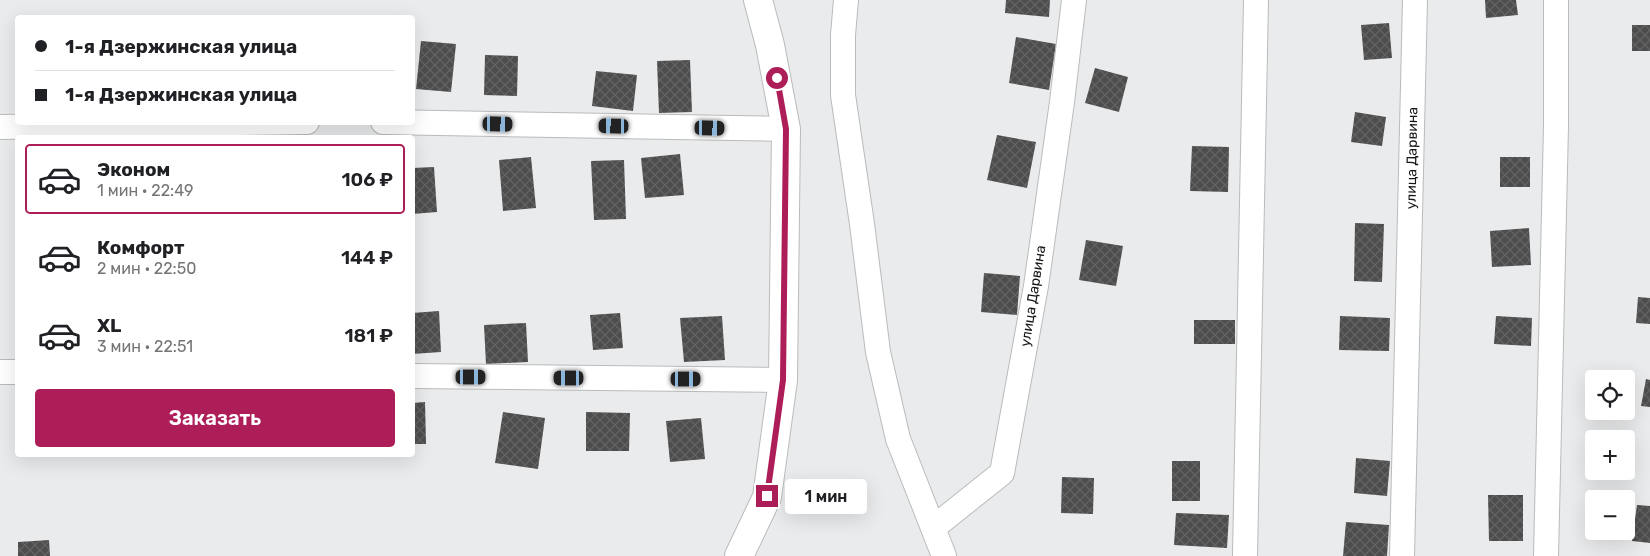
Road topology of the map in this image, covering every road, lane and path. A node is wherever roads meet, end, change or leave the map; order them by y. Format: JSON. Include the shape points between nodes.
{"nodes":[{"id":1,"x":758,"y":0,"type":"edge"},
{"id":2,"x":846,"y":0,"type":"edge"},
{"id":3,"x":1074,"y":0,"type":"edge"},
{"id":4,"x":1256,"y":0,"type":"edge"},
{"id":5,"x":1415,"y":0,"type":"edge"},
{"id":6,"x":1556,"y":0,"type":"edge"},
{"id":7,"x":415,"y":123,"type":"edge"},
{"id":8,"x":123,"y":125,"type":"edge"},
{"id":9,"x":0,"y":127,"type":"edge"},
{"id":10,"x":786,"y":129,"type":"junction"},
{"id":11,"x":0,"y":372,"type":"edge"},
{"id":12,"x":15,"y":372,"type":"edge"},
{"id":13,"x":415,"y":376,"type":"edge"},
{"id":14,"x":783,"y":380,"type":"junction"},
{"id":15,"x":933,"y":528,"type":"junction"},
{"id":16,"x":739,"y":556,"type":"edge"},
{"id":17,"x":944,"y":556,"type":"edge"},
{"id":18,"x":1244,"y":556,"type":"edge"},
{"id":19,"x":1402,"y":556,"type":"edge"},
{"id":20,"x":1546,"y":556,"type":"edge"}],
"edges":[{"from":1,"to":10,"type":"street"},
{"from":2,"to":15,"type":"street","via":[[843,96],[878,352],[898,439]]},
{"from":3,"to":15,"type":"street","name":"улица Дарвина","via":[[1036,286],[1002,473]]},
{"from":4,"to":18,"type":"street"},
{"from":5,"to":19,"type":"street","name":"улица Дарвина"},
{"from":6,"to":20,"type":"street"},
{"from":7,"to":10,"type":"street"},
{"from":8,"to":9,"type":"street"},
{"from":10,"to":14,"type":"street"},
{"from":11,"to":12,"type":"street"},
{"from":13,"to":14,"type":"street"},
{"from":14,"to":16,"type":"street","via":[[767,496]]},
{"from":15,"to":17,"type":"street"}]}
